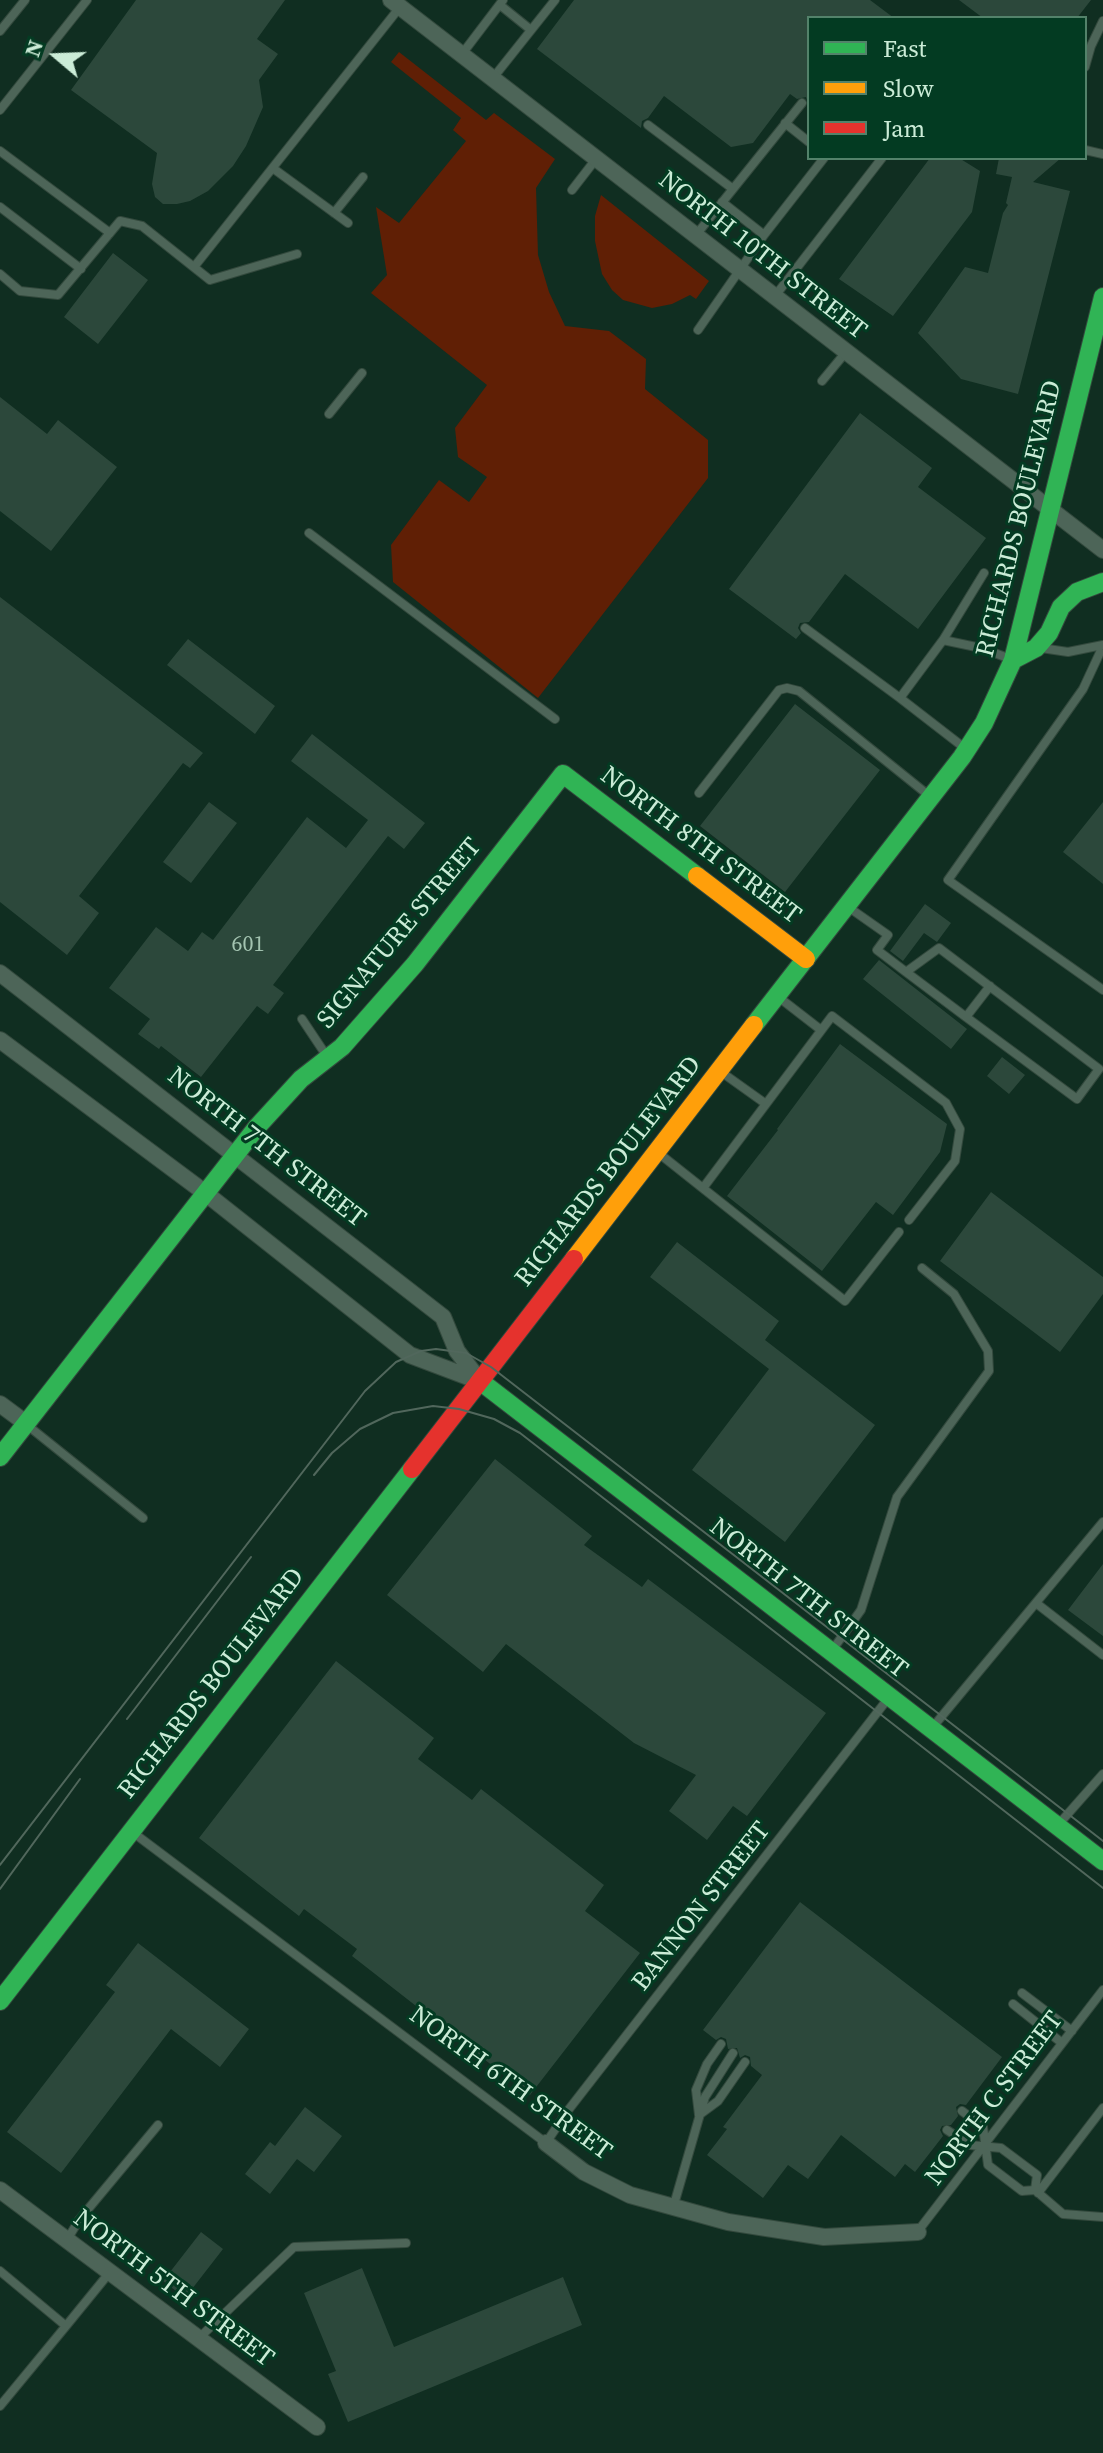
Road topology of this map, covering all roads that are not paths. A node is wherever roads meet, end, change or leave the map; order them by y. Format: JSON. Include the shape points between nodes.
{"nodes":[{"id":1,"x":25,"y":0,"type":"edge"},
{"id":2,"x":87,"y":0,"type":"edge"},
{"id":3,"x":555,"y":0,"type":"edge"},
{"id":4,"x":501,"y":2,"type":"edge"},
{"id":5,"x":396,"y":3,"type":"edge"},
{"id":6,"x":1103,"y":21,"type":"edge"},
{"id":7,"x":531,"y":30,"type":"junction"},
{"id":8,"x":0,"y":31,"type":"edge"},
{"id":9,"x":1091,"y":46,"type":"junction"},
{"id":10,"x":1103,"y":48,"type":"edge"},
{"id":11,"x":462,"y":54,"type":"junction"},
{"id":12,"x":1087,"y":60,"type":"edge"},
{"id":13,"x":493,"y":79,"type":"junction"},
{"id":14,"x":802,"y":103,"type":"dead end"},
{"id":15,"x":0,"y":110,"type":"edge"},
{"id":16,"x":785,"y":123,"type":"junction"},
{"id":17,"x":648,"y":125,"type":"dead end"},
{"id":18,"x":807,"y":140,"type":"edge"},
{"id":19,"x":0,"y":151,"type":"edge"},
{"id":20,"x":596,"y":158,"type":"junction"},
{"id":21,"x":822,"y":160,"type":"edge"},
{"id":22,"x":880,"y":160,"type":"edge"},
{"id":23,"x":274,"y":169,"type":"junction"},
{"id":24,"x":363,"y":177,"type":"dead end"},
{"id":25,"x":733,"y":189,"type":"junction"},
{"id":26,"x":572,"y":190,"type":"dead end"},
{"id":27,"x":722,"y":202,"type":"junction"},
{"id":28,"x":0,"y":207,"type":"edge"},
{"id":29,"x":334,"y":213,"type":"junction"},
{"id":30,"x":348,"y":223,"type":"dead end"},
{"id":31,"x":110,"y":233,"type":"junction"},
{"id":32,"x":696,"y":235,"type":"junction"},
{"id":33,"x":764,"y":235,"type":"junction"},
{"id":34,"x":297,"y":254,"type":"dead end"},
{"id":35,"x":194,"y":267,"type":"junction"},
{"id":36,"x":81,"y":269,"type":"junction"},
{"id":37,"x":739,"y":269,"type":"junction"},
{"id":38,"x":0,"y":274,"type":"edge"},
{"id":39,"x":775,"y":296,"type":"junction"},
{"id":40,"x":1103,"y":297,"type":"edge"},
{"id":41,"x":698,"y":330,"type":"dead end"},
{"id":42,"x":846,"y":351,"type":"junction"},
{"id":43,"x":362,"y":373,"type":"dead end"},
{"id":44,"x":822,"y":381,"type":"dead end"},
{"id":45,"x":329,"y":414,"type":"dead end"},
{"id":46,"x":1051,"y":510,"type":"junction"},
{"id":47,"x":309,"y":533,"type":"dead end"},
{"id":48,"x":1103,"y":550,"type":"edge"},
{"id":49,"x":984,"y":573,"type":"dead end"},
{"id":50,"x":1103,"y":582,"type":"edge"},
{"id":51,"x":805,"y":628,"type":"dead end"},
{"id":52,"x":943,"y":640,"type":"junction"},
{"id":53,"x":1103,"y":645,"type":"edge"},
{"id":54,"x":1036,"y":648,"type":"junction"},
{"id":55,"x":1013,"y":660,"type":"junction"},
{"id":56,"x":900,"y":698,"type":"junction"},
{"id":57,"x":555,"y":719,"type":"dead end"},
{"id":58,"x":967,"y":749,"type":"junction"},
{"id":59,"x":563,"y":774,"type":"joint"},
{"id":60,"x":699,"y":793,"type":"dead end"},
{"id":61,"x":931,"y":798,"type":"junction"},
{"id":62,"x":847,"y":906,"type":"junction"},
{"id":63,"x":806,"y":959,"type":"junction"},
{"id":64,"x":906,"y":972,"type":"junction"},
{"id":65,"x":0,"y":973,"type":"edge"},
{"id":66,"x":990,"y":986,"type":"junction"},
{"id":67,"x":1103,"y":990,"type":"edge"},
{"id":68,"x":777,"y":996,"type":"junction"},
{"id":69,"x":966,"y":1017,"type":"junction"},
{"id":70,"x":302,"y":1019,"type":"dead end"},
{"id":71,"x":821,"y":1030,"type":"junction"},
{"id":72,"x":0,"y":1040,"type":"edge"},
{"id":73,"x":329,"y":1058,"type":"junction"},
{"id":74,"x":720,"y":1071,"type":"junction"},
{"id":75,"x":766,"y":1104,"type":"junction"},
{"id":76,"x":657,"y":1152,"type":"junction"},
{"id":77,"x":233,"y":1156,"type":"junction"},
{"id":78,"x":703,"y":1188,"type":"junction"},
{"id":79,"x":204,"y":1192,"type":"junction"},
{"id":80,"x":909,"y":1220,"type":"dead end"},
{"id":81,"x":899,"y":1232,"type":"dead end"},
{"id":82,"x":922,"y":1268,"type":"dead end"},
{"id":83,"x":480,"y":1381,"type":"junction"},
{"id":84,"x":0,"y":1404,"type":"edge"},
{"id":85,"x":27,"y":1424,"type":"junction"},
{"id":86,"x":0,"y":1457,"type":"edge"},
{"id":87,"x":143,"y":1518,"type":"dead end"},
{"id":88,"x":1103,"y":1522,"type":"edge"},
{"id":89,"x":1036,"y":1603,"type":"junction"},
{"id":90,"x":832,"y":1650,"type":"junction"},
{"id":91,"x":1103,"y":1655,"type":"edge"},
{"id":92,"x":891,"y":1696,"type":"junction"},
{"id":93,"x":932,"y":1728,"type":"junction"},
{"id":94,"x":1103,"y":1774,"type":"edge"},
{"id":95,"x":1057,"y":1826,"type":"junction"},
{"id":96,"x":131,"y":1831,"type":"junction"},
{"id":97,"x":1103,"y":1861,"type":"edge"},
{"id":98,"x":1103,"y":1990,"type":"edge"},
{"id":99,"x":1022,"y":1993,"type":"dead end"},
{"id":100,"x":0,"y":2001,"type":"edge"},
{"id":101,"x":1013,"y":2004,"type":"dead end"},
{"id":102,"x":1072,"y":2031,"type":"junction"},
{"id":103,"x":1062,"y":2043,"type":"junction"},
{"id":104,"x":721,"y":2044,"type":"dead end"},
{"id":105,"x":733,"y":2053,"type":"dead end"},
{"id":106,"x":745,"y":2062,"type":"dead end"},
{"id":107,"x":1103,"y":2108,"type":"edge"},
{"id":108,"x":962,"y":2111,"type":"dead end"},
{"id":109,"x":699,"y":2116,"type":"junction"},
{"id":110,"x":158,"y":2125,"type":"dead end"},
{"id":111,"x":947,"y":2130,"type":"dead end"},
{"id":112,"x":546,"y":2143,"type":"junction"},
{"id":113,"x":985,"y":2146,"type":"junction"},
{"id":114,"x":0,"y":2190,"type":"edge"},
{"id":115,"x":1037,"y":2192,"type":"junction"},
{"id":116,"x":673,"y":2209,"type":"junction"},
{"id":117,"x":1103,"y":2217,"type":"edge"},
{"id":118,"x":918,"y":2232,"type":"joint"},
{"id":119,"x":67,"y":2240,"type":"junction"},
{"id":120,"x":406,"y":2243,"type":"dead end"},
{"id":121,"x":0,"y":2271,"type":"edge"},
{"id":122,"x":110,"y":2272,"type":"junction"},
{"id":123,"x":66,"y":2326,"type":"junction"},
{"id":124,"x":199,"y":2339,"type":"junction"},
{"id":125,"x":0,"y":2406,"type":"edge"},
{"id":126,"x":317,"y":2427,"type":"dead end"}],
"edges":[{"from":1,"to":8,"type":"lane"},
{"from":2,"to":15,"type":"lane"},
{"from":3,"to":7,"type":"lane"},
{"from":4,"to":7,"type":"lane"},
{"from":4,"to":11,"type":"lane"},
{"from":5,"to":11,"type":"street","name":"NORTH 10TH STREET"},
{"from":5,"to":23,"type":"lane"},
{"from":6,"to":9,"type":"lane"},
{"from":7,"to":13,"type":"lane"},
{"from":9,"to":10,"type":"lane"},
{"from":9,"to":12,"type":"lane"},
{"from":11,"to":13,"type":"street","name":"NORTH 10TH STREET"},
{"from":13,"to":20,"type":"street","name":"NORTH 10TH STREET"},
{"from":14,"to":16,"type":"lane"},
{"from":16,"to":18,"type":"lane"},
{"from":16,"to":25,"type":"lane"},
{"from":17,"to":25,"type":"lane"},
{"from":19,"to":31,"type":"lane"},
{"from":20,"to":26,"type":"lane"},
{"from":20,"to":32,"type":"street","name":"NORTH 10TH STREET"},
{"from":21,"to":33,"type":"lane"},
{"from":22,"to":39,"type":"lane"},
{"from":23,"to":29,"type":"lane"},
{"from":23,"to":35,"type":"lane"},
{"from":24,"to":29,"type":"lane"},
{"from":25,"to":27,"type":"lane"},
{"from":27,"to":32,"type":"lane"},
{"from":27,"to":33,"type":"lane"},
{"from":28,"to":36,"type":"lane"},
{"from":29,"to":30,"type":"lane"},
{"from":31,"to":35,"type":"lane","via":[[120,221],[142,226]]},
{"from":31,"to":36,"type":"lane"},
{"from":32,"to":37,"type":"street","name":"NORTH 10TH STREET"},
{"from":33,"to":37,"type":"lane"},
{"from":34,"to":35,"type":"lane","via":[[210,280]]},
{"from":36,"to":38,"type":"lane","via":[[58,295],[20,291]]},
{"from":37,"to":39,"type":"street","name":"NORTH 10TH STREET"},
{"from":37,"to":41,"type":"lane"},
{"from":39,"to":42,"type":"street","name":"NORTH 10TH STREET"},
{"from":40,"to":46,"type":"main road","name":"RICHARDS BOULEVARD"},
{"from":42,"to":44,"type":"lane"},
{"from":42,"to":46,"type":"street","name":"NORTH 10TH STREET"},
{"from":43,"to":45,"type":"lane"},
{"from":46,"to":48,"type":"street","name":"NORTH 10TH STREET"},
{"from":46,"to":55,"type":"main road","name":"RICHARDS BOULEVARD"},
{"from":47,"to":57,"type":"lane"},
{"from":49,"to":52,"type":"lane"},
{"from":50,"to":54,"type":"main road","via":[[1077,592],[1061,607]]},
{"from":51,"to":56,"type":"lane"},
{"from":52,"to":55,"type":"lane"},
{"from":52,"to":56,"type":"lane"},
{"from":53,"to":54,"type":"lane","via":[[1068,652]]},
{"from":53,"to":67,"type":"lane","via":[[1083,689],[948,880]]},
{"from":54,"to":55,"type":"main road"},
{"from":55,"to":58,"type":"main road","name":"RICHARDS BOULEVARD"},
{"from":56,"to":58,"type":"lane"},
{"from":58,"to":61,"type":"main road","name":"RICHARDS BOULEVARD"},
{"from":59,"to":63,"type":"main road","name":"NORTH 8TH STREET"},
{"from":59,"to":73,"type":"main road","name":"SIGNATURE STREET","via":[[415,964]]},
{"from":60,"to":61,"type":"lane","via":[[779,690],[787,688],[799,691]]},
{"from":61,"to":62,"type":"main road","name":"RICHARDS BOULEVARD"},
{"from":62,"to":63,"type":"main road","name":"RICHARDS BOULEVARD"},
{"from":62,"to":64,"type":"lane","via":[[888,935],[877,950]]},
{"from":63,"to":68,"type":"main road","name":"RICHARDS BOULEVARD"},
{"from":64,"to":66,"type":"lane","via":[[939,948]]},
{"from":64,"to":69,"type":"lane"},
{"from":65,"to":77,"type":"street","name":"NORTH 7TH STREET"},
{"from":66,"to":69,"type":"lane"},
{"from":66,"to":69,"type":"lane","via":[[1099,1069],[1077,1099]]},
{"from":68,"to":71,"type":"lane"},
{"from":68,"to":74,"type":"main road","name":"RICHARDS BOULEVARD"},
{"from":70,"to":73,"type":"lane"},
{"from":71,"to":75,"type":"lane"},
{"from":71,"to":80,"type":"lane","via":[[832,1016],[946,1103],[960,1129],[955,1161]]},
{"from":72,"to":79,"type":"street","name":"NORTH 7TH STREET"},
{"from":73,"to":77,"type":"main road","name":"SIGNATURE STREET","via":[[301,1079]]},
{"from":74,"to":75,"type":"lane"},
{"from":74,"to":76,"type":"main road","name":"RICHARDS BOULEVARD"},
{"from":75,"to":78,"type":"lane"},
{"from":76,"to":78,"type":"lane"},
{"from":76,"to":83,"type":"main road","name":"RICHARDS BOULEVARD"},
{"from":77,"to":79,"type":"main road","name":"SIGNATURE STREET"},
{"from":77,"to":83,"type":"street","name":"NORTH 7TH STREET","via":[[443,1317],[457,1351]]},
{"from":78,"to":81,"type":"lane","via":[[845,1301]]},
{"from":79,"to":83,"type":"street","name":"NORTH 7TH STREET","via":[[410,1355]]},
{"from":79,"to":85,"type":"main road","name":"SIGNATURE STREET"},
{"from":82,"to":90,"type":"lane","via":[[954,1294],[988,1351],[989,1371],[897,1497],[861,1610]]},
{"from":83,"to":90,"type":"main road","name":"NORTH 7TH STREET"},
{"from":83,"to":96,"type":"main road","name":"RICHARDS BOULEVARD"},
{"from":84,"to":85,"type":"street"},
{"from":85,"to":86,"type":"main road","name":"SIGNATURE STREET"},
{"from":85,"to":87,"type":"lane"},
{"from":88,"to":89,"type":"lane"},
{"from":89,"to":91,"type":"lane"},
{"from":89,"to":93,"type":"lane"},
{"from":90,"to":92,"type":"main road","name":"NORTH 7TH STREET"},
{"from":92,"to":93,"type":"main road","name":"NORTH 7TH STREET"},
{"from":92,"to":112,"type":"lane","name":"BANNON STREET"},
{"from":93,"to":95,"type":"main road","name":"NORTH 7TH STREET"},
{"from":94,"to":95,"type":"lane"},
{"from":95,"to":97,"type":"main road","name":"NORTH 7TH STREET"},
{"from":96,"to":100,"type":"main road","name":"RICHARDS BOULEVARD"},
{"from":96,"to":112,"type":"lane","name":"NORTH 6TH STREET"},
{"from":98,"to":102,"type":"lane","name":"NORTH C STREET"},
{"from":99,"to":102,"type":"lane"},
{"from":101,"to":103,"type":"lane"},
{"from":102,"to":103,"type":"lane","name":"NORTH C STREET"},
{"from":103,"to":113,"type":"lane","name":"NORTH C STREET"},
{"from":104,"to":109,"type":"lane","via":[[696,2090]]},
{"from":105,"to":109,"type":"lane","via":[[712,2082]]},
{"from":106,"to":109,"type":"lane","via":[[718,2101]]},
{"from":107,"to":115,"type":"lane"},
{"from":108,"to":113,"type":"lane","via":[[983,2127]]},
{"from":109,"to":116,"type":"lane"},
{"from":110,"to":119,"type":"lane"},
{"from":111,"to":113,"type":"lane","via":[[970,2145]]},
{"from":112,"to":116,"type":"street","name":"NORTH 6TH STREET","via":[[584,2172]]},
{"from":113,"to":115,"type":"lane","via":[[988,2165],[1022,2191]]},
{"from":113,"to":115,"type":"lane","via":[[1001,2148],[1037,2175]]},
{"from":113,"to":118,"type":"lane","name":"NORTH C STREET"},
{"from":114,"to":119,"type":"street","name":"NORTH 5TH STREET"},
{"from":115,"to":117,"type":"lane","via":[[1063,2214]]},
{"from":116,"to":118,"type":"street","name":"NORTH 6TH STREET","via":[[824,2237]]},
{"from":119,"to":122,"type":"street","name":"NORTH 5TH STREET"},
{"from":120,"to":124,"type":"lane","via":[[294,2247]]},
{"from":121,"to":123,"type":"lane"},
{"from":122,"to":123,"type":"lane"},
{"from":122,"to":124,"type":"street","name":"NORTH 5TH STREET"},
{"from":123,"to":125,"type":"lane"},
{"from":124,"to":126,"type":"street","name":"NORTH 5TH STREET"}]}
